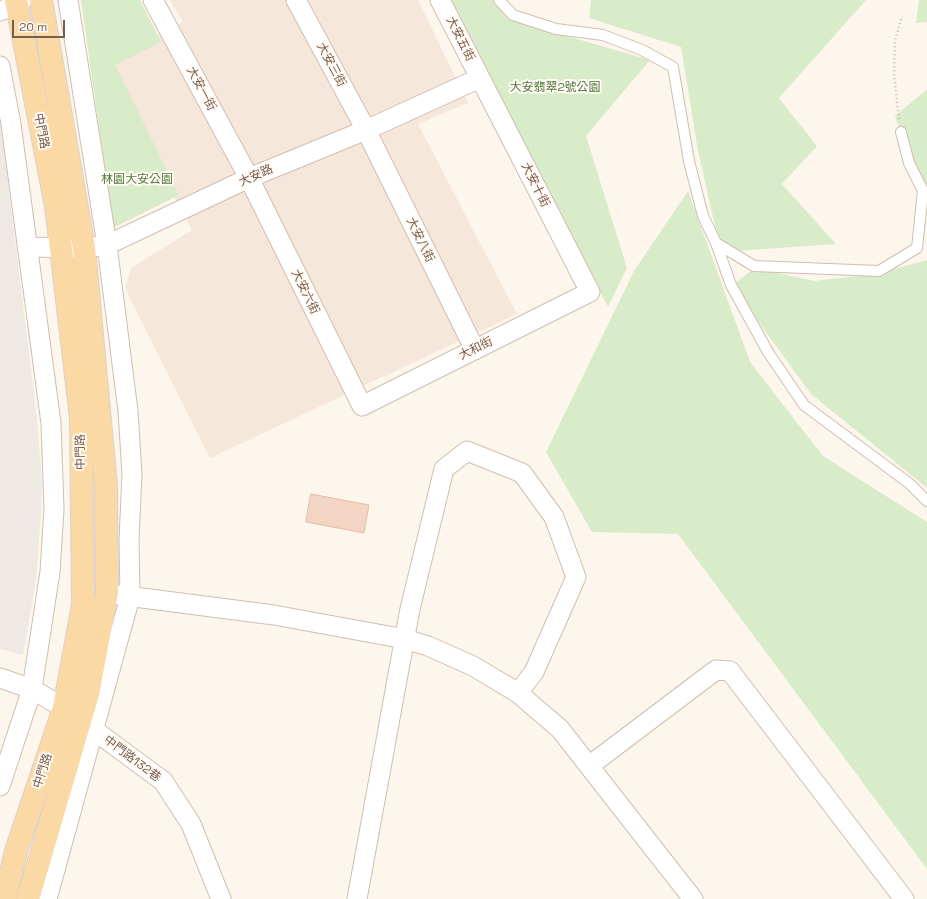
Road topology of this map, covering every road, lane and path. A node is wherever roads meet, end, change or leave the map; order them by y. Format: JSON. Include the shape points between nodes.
{"nodes":[{"id":1,"x":41,"y":0,"type":"edge"},
{"id":2,"x":68,"y":0,"type":"edge"},
{"id":3,"x":153,"y":0,"type":"edge"},
{"id":4,"x":296,"y":0,"type":"edge"},
{"id":5,"x":440,"y":0,"type":"edge"},
{"id":6,"x":499,"y":0,"type":"edge"},
{"id":7,"x":14,"y":4,"type":"edge"},
{"id":8,"x":902,"y":16,"type":"dead end"},
{"id":9,"x":0,"y":66,"type":"edge"},
{"id":10,"x":480,"y":78,"type":"junction"},
{"id":11,"x":366,"y":130,"type":"junction"},
{"id":12,"x":901,"y":132,"type":"joint"},
{"id":13,"x":249,"y":178,"type":"junction"},
{"id":14,"x":716,"y":243,"type":"junction"},
{"id":15,"x":107,"y":246,"type":"junction"},
{"id":16,"x":61,"y":247,"type":"junction"},
{"id":17,"x":27,"y":248,"type":"junction"},
{"id":18,"x":84,"y":248,"type":"junction"},
{"id":19,"x":590,"y":292,"type":"joint"},
{"id":20,"x":475,"y":350,"type":"junction"},
{"id":21,"x":362,"y":406,"type":"joint"},
{"id":22,"x":927,"y":501,"type":"edge"},
{"id":23,"x":107,"y":592,"type":"junction"},
{"id":24,"x":130,"y":597,"type":"junction"},
{"id":25,"x":405,"y":639,"type":"junction"},
{"id":26,"x":0,"y":678,"type":"edge"},
{"id":27,"x":32,"y":689,"type":"junction"},
{"id":28,"x":518,"y":693,"type":"junction"},
{"id":29,"x":79,"y":719,"type":"junction"},
{"id":30,"x":589,"y":766,"type":"junction"},
{"id":31,"x":0,"y":786,"type":"edge"},
{"id":32,"x":5,"y":899,"type":"edge"},
{"id":33,"x":28,"y":899,"type":"edge"},
{"id":34,"x":47,"y":899,"type":"edge"},
{"id":35,"x":221,"y":899,"type":"edge"},
{"id":36,"x":357,"y":899,"type":"edge"},
{"id":37,"x":693,"y":899,"type":"edge"},
{"id":38,"x":904,"y":899,"type":"edge"}],
"edges":[{"from":1,"to":18,"type":"main road","name":"中門路"},
{"from":2,"to":15,"type":"street","name":"中門路"},
{"from":3,"to":13,"type":"street","name":"大安一街"},
{"from":4,"to":11,"type":"street","name":"大安三街"},
{"from":5,"to":10,"type":"street","name":"大安五街"},
{"from":6,"to":14,"type":"lane","via":[[513,15],[556,29],[603,35],[642,50],[673,67],[689,161],[703,216]]},
{"from":7,"to":16,"type":"main road","name":"中門路","via":[[56,206]]},
{"from":8,"to":12,"type":"path","via":[[895,41],[894,74]]},
{"from":9,"to":17,"type":"street","via":[[11,124]]},
{"from":10,"to":11,"type":"street","name":"大安路"},
{"from":10,"to":19,"type":"street","name":"大安十街"},
{"from":11,"to":13,"type":"street","name":"大安路"},
{"from":11,"to":20,"type":"street","name":"大安八街"},
{"from":12,"to":14,"type":"lane","via":[[909,163],[922,191],[917,248],[879,271],[754,266]]},
{"from":13,"to":15,"type":"street","name":"大安路"},
{"from":13,"to":21,"type":"street","name":"大安六街"},
{"from":14,"to":22,"type":"lane","via":[[731,285],[768,352],[804,405],[910,484]]},
{"from":15,"to":18,"type":"street","name":"大安路"},
{"from":15,"to":24,"type":"street","name":"中門路","via":[[128,411],[131,466]]},
{"from":16,"to":17,"type":"street","name":"大安路"},
{"from":16,"to":18,"type":"street","name":"大安路"},
{"from":16,"to":29,"type":"main road","name":"中門路","via":[[80,418],[83,605]]},
{"from":17,"to":27,"type":"street","via":[[51,423],[54,509],[50,572]]},
{"from":18,"to":23,"type":"main road","name":"中門路","via":[[106,486]]},
{"from":19,"to":20,"type":"street","name":"大和街"},
{"from":20,"to":21,"type":"street","name":"大和街"},
{"from":23,"to":24,"type":"street"},
{"from":23,"to":29,"type":"main road","name":"中門路","via":[[88,694]]},
{"from":24,"to":25,"type":"street","via":[[274,615]]},
{"from":24,"to":29,"type":"street","name":"中門路","via":[[119,634]]},
{"from":25,"to":28,"type":"street","via":[[473,666]]},
{"from":25,"to":28,"type":"street","via":[[444,469],[467,451],[522,473],[554,517],[576,577],[534,672]]},
{"from":25,"to":36,"type":"street"},
{"from":26,"to":27,"type":"street","name":"中門路132巷"},
{"from":27,"to":29,"type":"street","name":"中門路132巷"},
{"from":27,"to":31,"type":"street"},
{"from":28,"to":30,"type":"street","via":[[560,729]]},
{"from":29,"to":32,"type":"main road","name":"中門路","via":[[16,851]]},
{"from":29,"to":33,"type":"main road","name":"中門路"},
{"from":29,"to":34,"type":"street","name":"中門路"},
{"from":29,"to":35,"type":"street","name":"中門路132巷","via":[[163,781],[191,824]]},
{"from":30,"to":37,"type":"street"},
{"from":30,"to":38,"type":"street","via":[[716,670],[730,671]]}]}
